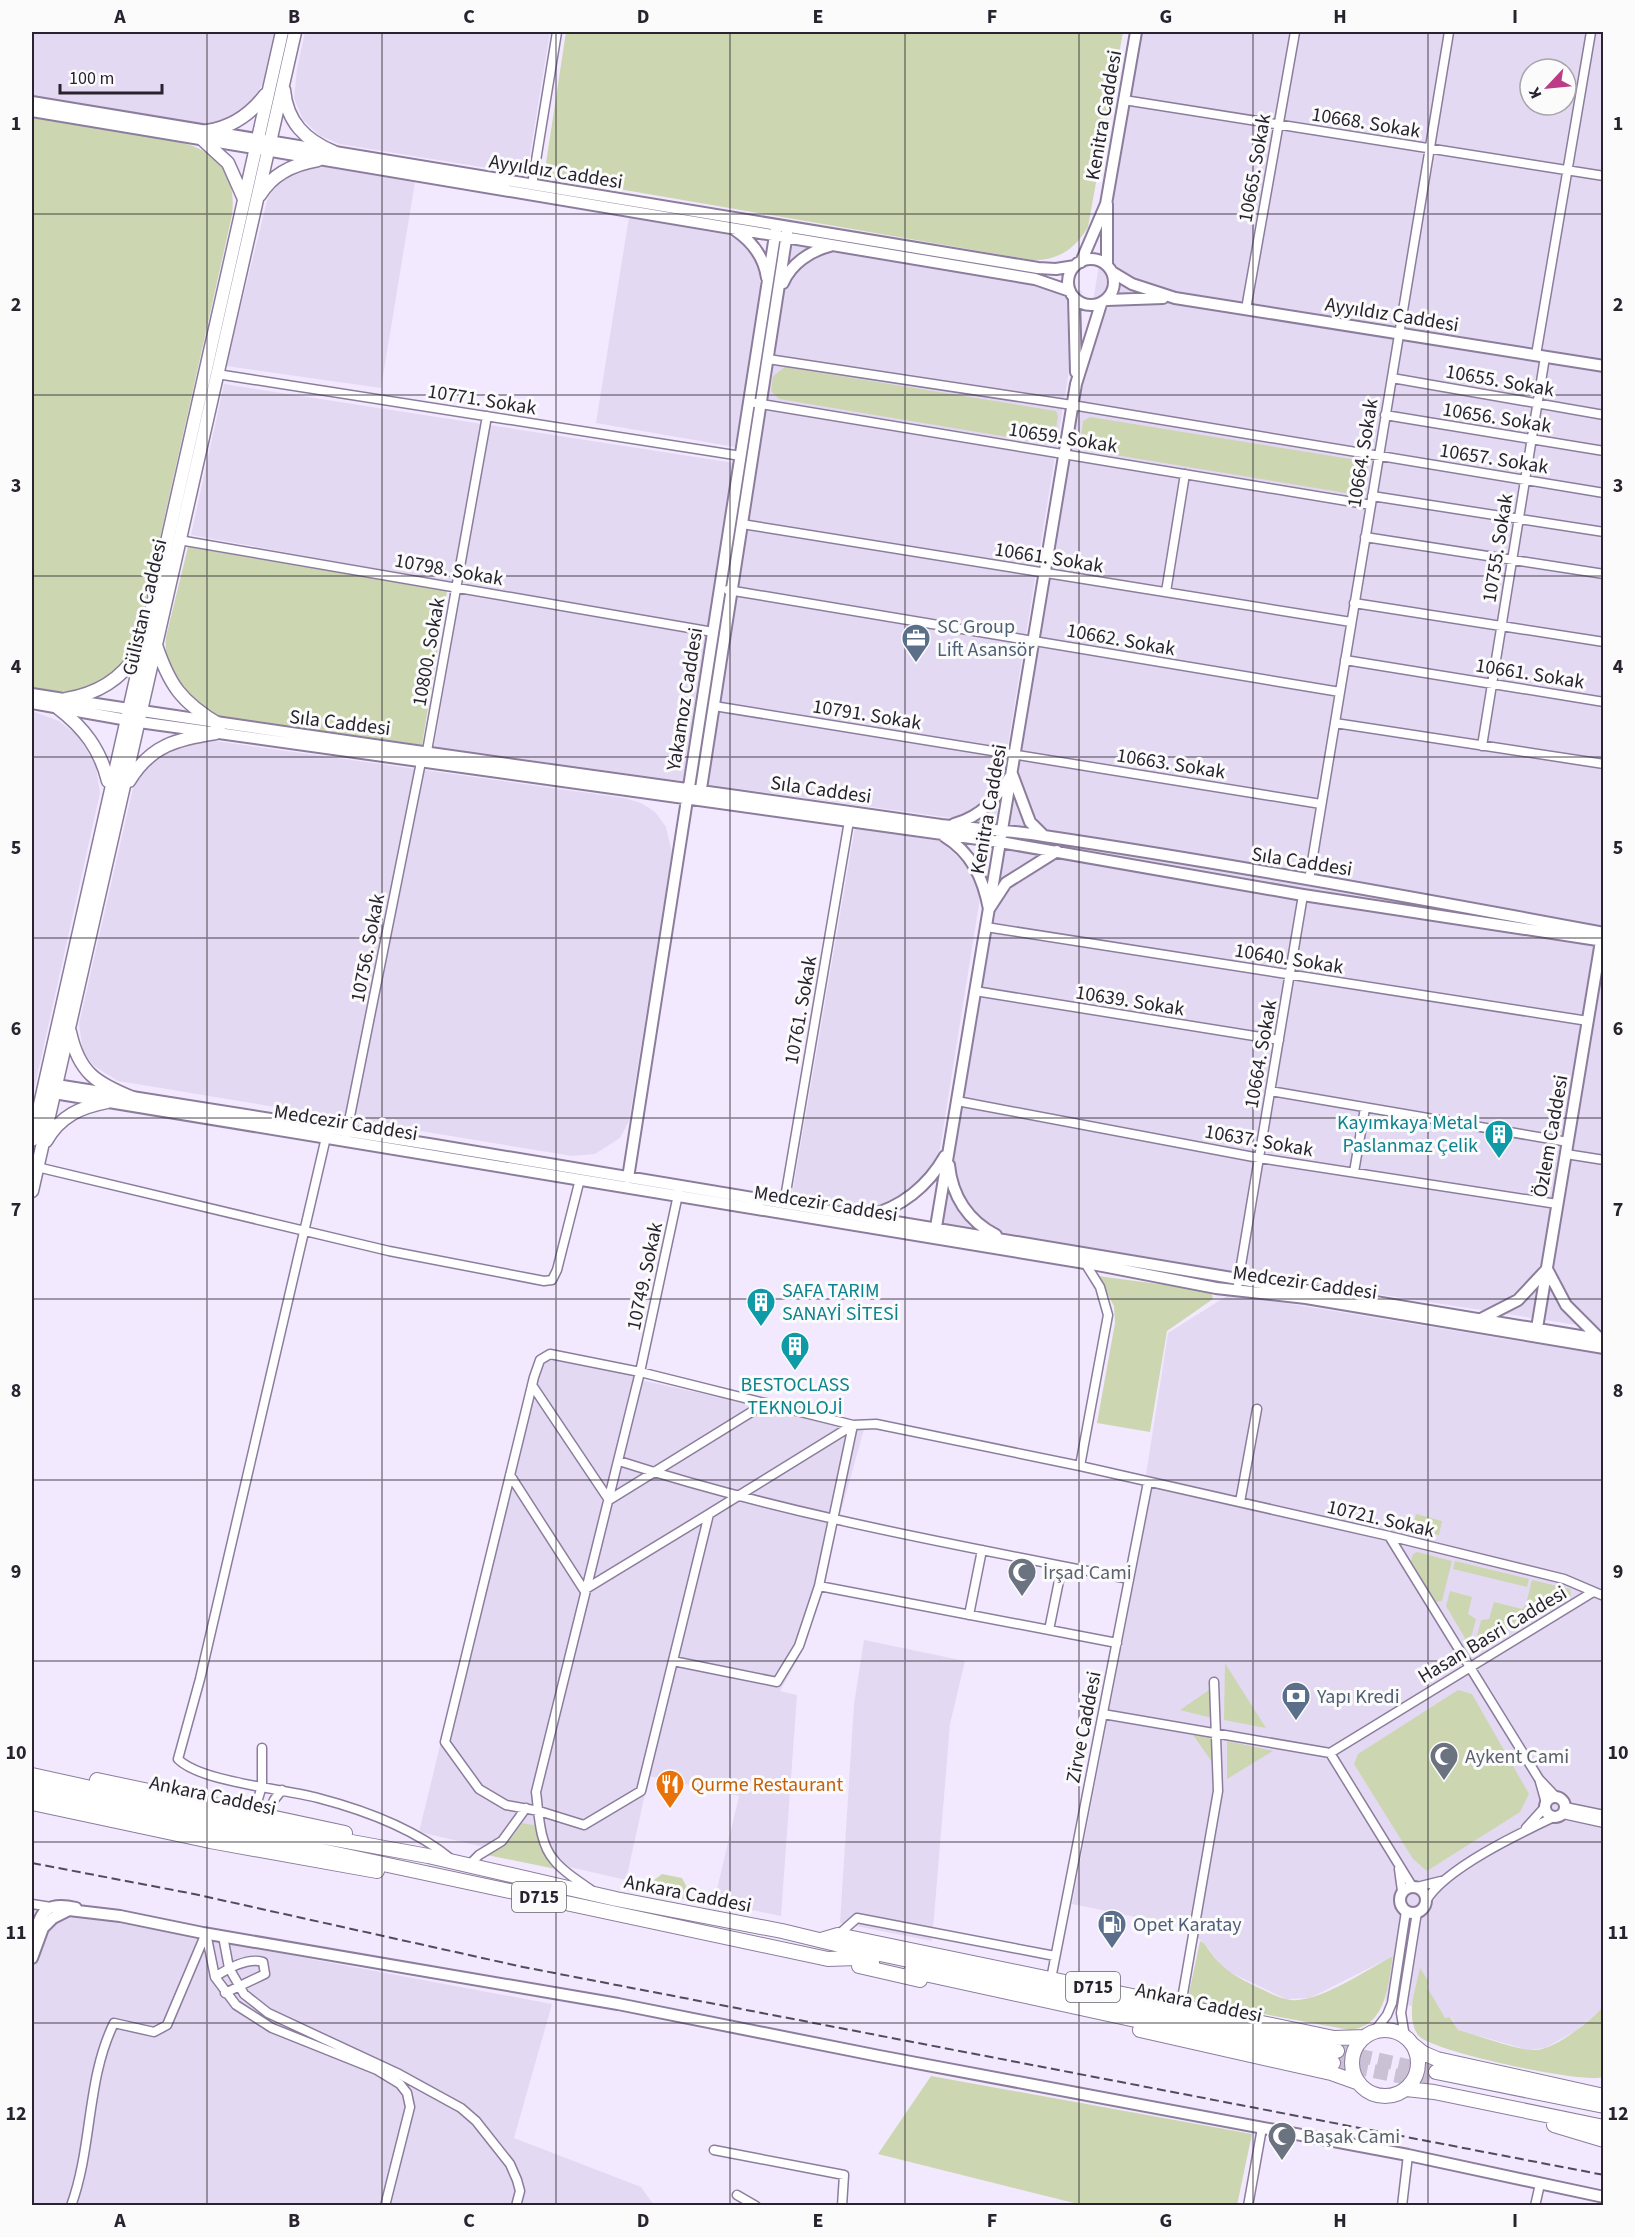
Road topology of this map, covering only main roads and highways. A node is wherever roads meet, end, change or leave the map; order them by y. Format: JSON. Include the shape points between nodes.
{"nodes":[{"id":1,"x":282,"y":32,"type":"edge"},
{"id":2,"x":295,"y":32,"type":"edge"},
{"id":3,"x":284,"y":78,"type":"junction"},
{"id":4,"x":269,"y":89,"type":"junction"},
{"id":5,"x":334,"y":152,"type":"road end"},
{"id":6,"x":318,"y":160,"type":"road end"},
{"id":7,"x":250,"y":202,"type":"junction"},
{"id":8,"x":149,"y":641,"type":"junction"},
{"id":9,"x":109,"y":787,"type":"junction"},
{"id":10,"x":123,"y":790,"type":"junction"},
{"id":11,"x":70,"y":1029,"type":"junction"},
{"id":12,"x":49,"y":1088,"type":"junction"},
{"id":13,"x":133,"y":1098,"type":"road end"},
{"id":14,"x":107,"y":1102,"type":"road end"},
{"id":15,"x":32,"y":1140,"type":"edge"},
{"id":16,"x":41,"y":1150,"type":"junction"},
{"id":17,"x":32,"y":1191,"type":"edge"},
{"id":18,"x":32,"y":1766,"type":"edge"},
{"id":19,"x":32,"y":1775,"type":"edge"},
{"id":20,"x":32,"y":1789,"type":"edge"},
{"id":21,"x":32,"y":1803,"type":"edge"},
{"id":22,"x":256,"y":1822,"type":"junction"},
{"id":23,"x":482,"y":1885,"type":"junction"},
{"id":24,"x":821,"y":1940,"type":"junction"},
{"id":25,"x":828,"y":1959,"type":"junction"},
{"id":26,"x":1369,"y":2034,"type":"junction"},
{"id":27,"x":1408,"y":2040,"type":"junction"},
{"id":28,"x":1359,"y":2083,"type":"junction"},
{"id":29,"x":1406,"y":2089,"type":"junction"},
{"id":30,"x":1600,"y":2093,"type":"edge"},
{"id":31,"x":1604,"y":2106,"type":"edge"},
{"id":32,"x":1507,"y":2107,"type":"junction"},
{"id":33,"x":1604,"y":2118,"type":"edge"},
{"id":34,"x":1604,"y":2127,"type":"edge"},
{"id":35,"x":1604,"y":2140,"type":"edge"}],
"edges":[{"from":1,"to":4,"type":"main road","name":"Gülistan Caddesi"},
{"from":2,"to":3,"type":"main road","name":"Gülistan Caddesi"},
{"from":3,"to":5,"type":"main road","via":[[285,101],[297,127],[309,140]]},
{"from":3,"to":7,"type":"main road","name":"Gülistan Caddesi"},
{"from":4,"to":7,"type":"main road","name":"Gülistan Caddesi","via":[[254,144]]},
{"from":4,"to":7,"type":"main road","via":[[246,116],[205,135],[228,163]]},
{"from":6,"to":7,"type":"main road","via":[[284,171]]},
{"from":7,"to":8,"type":"main road","name":"Gülistan Caddesi"},
{"from":7,"to":8,"type":"main road","name":"Gülistan Caddesi","via":[[217,374],[179,540]]},
{"from":8,"to":9,"type":"main road","name":"Gülistan Caddesi","via":[[125,713]]},
{"from":8,"to":9,"type":"main road","via":[[114,681],[62,703],[87,734],[105,767]]},
{"from":8,"to":10,"type":"main road","name":"Gülistan Caddesi","via":[[140,717]]},
{"from":8,"to":10,"type":"main road","via":[[171,685],[218,729],[165,744],[135,770]]},
{"from":9,"to":12,"type":"main road","name":"Gülistan Caddesi"},
{"from":10,"to":11,"type":"main road","name":"Gülistan Caddesi"},
{"from":11,"to":12,"type":"main road","name":"Gülistan Caddesi"},
{"from":11,"to":13,"type":"main road","via":[[75,1053],[90,1076]]},
{"from":12,"to":15,"type":"main road","name":"Gülistan Caddesi"},
{"from":12,"to":16,"type":"main road","name":"Gülistan Caddesi"},
{"from":14,"to":16,"type":"main road","via":[[89,1105],[65,1117]]},
{"from":16,"to":17,"type":"main road","name":"Gülistan Caddesi"},
{"from":18,"to":22,"type":"highway"},
{"from":19,"to":22,"type":"highway","name":"Ankara Caddesi","number":"D715"},
{"from":20,"to":22,"type":"highway","name":"Ankara Caddesi","number":"D715"},
{"from":21,"to":23,"type":"highway","via":[[359,1869]]},
{"from":22,"to":23,"type":"highway","name":"Ankara Caddesi","number":"D715"},
{"from":22,"to":24,"type":"highway","name":"Ankara Caddesi","number":"D715"},
{"from":23,"to":25,"type":"highway","name":"Ankara Caddesi","number":"D715"},
{"from":24,"to":25,"type":"highway","name":"Ankara Caddesi","number":"D715","via":[[1335,2057],[856,1958]]},
{"from":24,"to":26,"type":"highway","number":"D715","via":[[838,1935],[1334,2038]]},
{"from":25,"to":28,"type":"highway","via":[[1331,2073]]},
{"from":26,"to":27,"type":"highway","via":[[1388,2030]]},
{"from":26,"to":28,"type":"highway","via":[[1353,2054],[1354,2074]]},
{"from":27,"to":29,"type":"highway","via":[[1418,2062],[1413,2081]]},
{"from":27,"to":30,"type":"highway","via":[[1423,2054],[1437,2059]]},
{"from":28,"to":29,"type":"highway","via":[[1376,2095],[1397,2094]]},
{"from":29,"to":32,"type":"highway"},
{"from":31,"to":33,"type":"highway","via":[[1434,2077]]},
{"from":32,"to":34,"type":"highway"},
{"from":32,"to":35,"type":"highway"}]}
